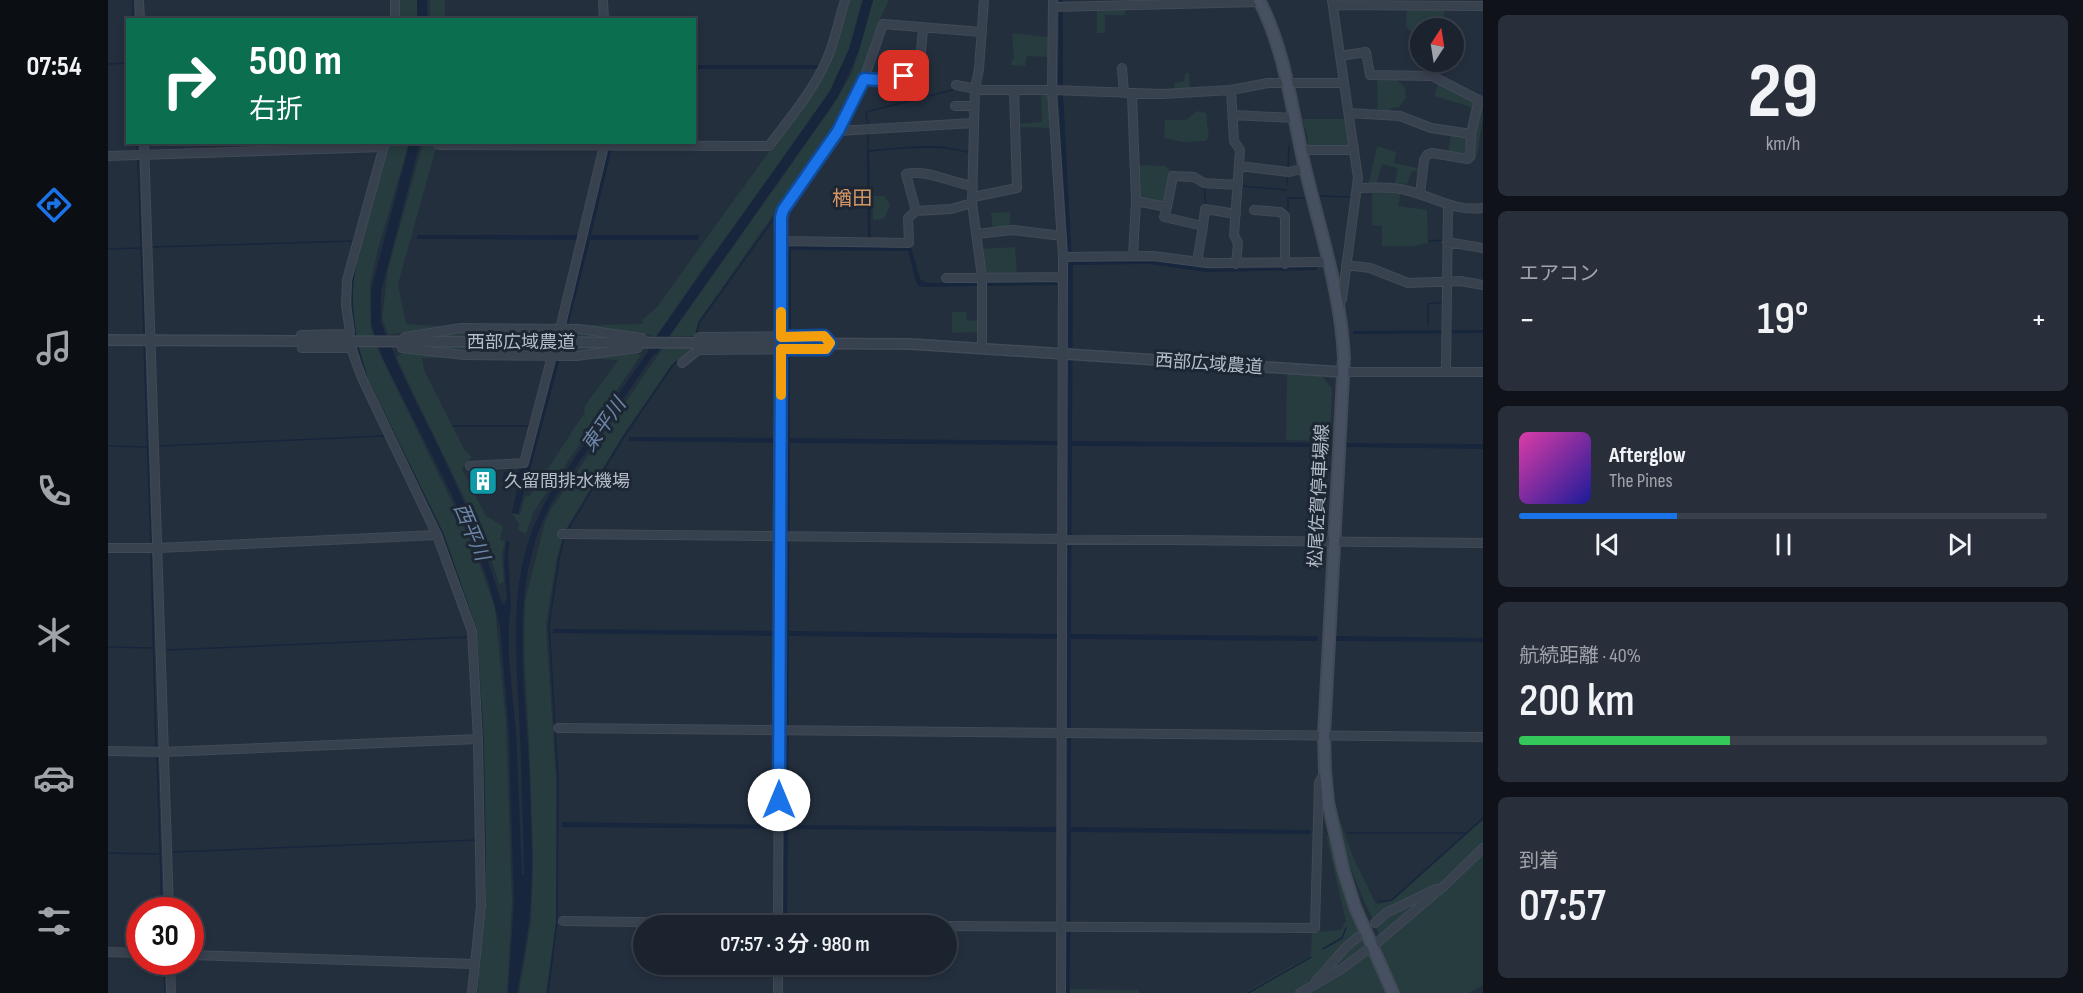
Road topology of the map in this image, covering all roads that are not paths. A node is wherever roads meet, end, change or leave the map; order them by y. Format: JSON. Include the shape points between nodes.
{"nodes":[{"id":1,"x":139,"y":0,"type":"edge"},
{"id":2,"x":395,"y":0,"type":"edge"},
{"id":3,"x":603,"y":0,"type":"edge"},
{"id":4,"x":845,"y":0,"type":"edge"},
{"id":5,"x":984,"y":0,"type":"edge"},
{"id":6,"x":1259,"y":1,"type":"edge"},
{"id":7,"x":1186,"y":2,"type":"edge"},
{"id":8,"x":1333,"y":2,"type":"edge"},
{"id":9,"x":1438,"y":3,"type":"edge"},
{"id":10,"x":1057,"y":5,"type":"edge"},
{"id":11,"x":1483,"y":6,"type":"edge"},
{"id":12,"x":140,"y":18,"type":"edge"},
{"id":13,"x":395,"y":18,"type":"edge"},
{"id":14,"x":604,"y":18,"type":"edge"},
{"id":15,"x":923,"y":28,"type":"junction"},
{"id":16,"x":982,"y":32,"type":"junction"},
{"id":17,"x":1340,"y":56,"type":"junction"},
{"id":18,"x":1122,"y":68,"type":"dead end"},
{"id":19,"x":864,"y":79,"type":"junction"},
{"id":20,"x":1344,"y":83,"type":"junction"},
{"id":21,"x":1286,"y":84,"type":"junction"},
{"id":22,"x":956,"y":86,"type":"dead end"},
{"id":23,"x":975,"y":88,"type":"junction"},
{"id":24,"x":1014,"y":90,"type":"junction"},
{"id":25,"x":1057,"y":90,"type":"junction"},
{"id":26,"x":1232,"y":90,"type":"junction"},
{"id":27,"x":1128,"y":94,"type":"junction"},
{"id":28,"x":1481,"y":101,"type":"edge"},
{"id":29,"x":974,"y":105,"type":"junction"},
{"id":30,"x":955,"y":106,"type":"dead end"},
{"id":31,"x":1348,"y":113,"type":"junction"},
{"id":32,"x":1233,"y":115,"type":"junction"},
{"id":33,"x":1294,"y":118,"type":"junction"},
{"id":34,"x":973,"y":123,"type":"junction"},
{"id":35,"x":838,"y":131,"type":"junction"},
{"id":36,"x":1471,"y":134,"type":"junction"},
{"id":37,"x":144,"y":144,"type":"edge"},
{"id":38,"x":605,"y":144,"type":"edge"},
{"id":39,"x":384,"y":145,"type":"edge"},
{"id":40,"x":438,"y":145,"type":"dead end"},
{"id":41,"x":1301,"y":150,"type":"junction"},
{"id":42,"x":1354,"y":150,"type":"junction"},
{"id":43,"x":145,"y":155,"type":"junction"},
{"id":44,"x":108,"y":156,"type":"edge"},
{"id":45,"x":1239,"y":166,"type":"junction"},
{"id":46,"x":1305,"y":168,"type":"junction"},
{"id":47,"x":973,"y":186,"type":"junction"},
{"id":48,"x":1237,"y":186,"type":"junction"},
{"id":49,"x":1357,"y":188,"type":"junction"},
{"id":50,"x":1420,"y":194,"type":"junction"},
{"id":51,"x":973,"y":200,"type":"junction"},
{"id":52,"x":1136,"y":201,"type":"junction"},
{"id":53,"x":1448,"y":205,"type":"junction"},
{"id":54,"x":1167,"y":207,"type":"junction"},
{"id":55,"x":1483,"y":208,"type":"edge"},
{"id":56,"x":1254,"y":210,"type":"dead end"},
{"id":57,"x":916,"y":211,"type":"junction"},
{"id":58,"x":1236,"y":214,"type":"junction"},
{"id":59,"x":1203,"y":226,"type":"junction"},
{"id":60,"x":976,"y":234,"type":"junction"},
{"id":61,"x":1062,"y":236,"type":"junction"},
{"id":62,"x":781,"y":241,"type":"junction"},
{"id":63,"x":1447,"y":242,"type":"junction"},
{"id":64,"x":1483,"y":248,"type":"edge"},
{"id":65,"x":1133,"y":256,"type":"junction"},
{"id":66,"x":1068,"y":257,"type":"junction"},
{"id":67,"x":1197,"y":262,"type":"junction"},
{"id":68,"x":1328,"y":262,"type":"junction"},
{"id":69,"x":1236,"y":264,"type":"junction"},
{"id":70,"x":1285,"y":264,"type":"junction"},
{"id":71,"x":1346,"y":266,"type":"junction"},
{"id":72,"x":1063,"y":277,"type":"junction"},
{"id":73,"x":946,"y":278,"type":"dead end"},
{"id":74,"x":1447,"y":281,"type":"junction"},
{"id":75,"x":982,"y":282,"type":"junction"},
{"id":76,"x":1483,"y":285,"type":"edge"},
{"id":77,"x":1338,"y":309,"type":"junction"},
{"id":78,"x":560,"y":329,"type":"junction"},
{"id":79,"x":699,"y":337,"type":"dead end"},
{"id":80,"x":781,"y":337,"type":"junction"},
{"id":81,"x":108,"y":340,"type":"edge"},
{"id":82,"x":150,"y":340,"type":"junction"},
{"id":83,"x":302,"y":340,"type":"junction"},
{"id":84,"x":401,"y":341,"type":"junction"},
{"id":85,"x":640,"y":342,"type":"junction"},
{"id":86,"x":830,"y":343,"type":"junction"},
{"id":87,"x":781,"y":349,"type":"junction"},
{"id":88,"x":982,"y":349,"type":"junction"},
{"id":89,"x":1063,"y":354,"type":"junction"},
{"id":90,"x":552,"y":356,"type":"junction"},
{"id":91,"x":682,"y":363,"type":"dead end"},
{"id":92,"x":1342,"y":372,"type":"junction"},
{"id":93,"x":1446,"y":372,"type":"junction"},
{"id":94,"x":1483,"y":372,"type":"edge"},
{"id":95,"x":470,"y":466,"type":"dead end"},
{"id":96,"x":562,"y":534,"type":"dead end"},
{"id":97,"x":436,"y":535,"type":"junction"},
{"id":98,"x":785,"y":536,"type":"junction"},
{"id":99,"x":1063,"y":539,"type":"junction"},
{"id":100,"x":1333,"y":542,"type":"junction"},
{"id":101,"x":1483,"y":543,"type":"edge"},
{"id":102,"x":108,"y":548,"type":"edge"},
{"id":103,"x":158,"y":548,"type":"junction"},
{"id":104,"x":558,"y":728,"type":"dead end"},
{"id":105,"x":784,"y":730,"type":"junction"},
{"id":106,"x":1062,"y":733,"type":"junction"},
{"id":107,"x":1324,"y":735,"type":"junction"},
{"id":108,"x":1483,"y":737,"type":"edge"},
{"id":109,"x":478,"y":739,"type":"junction"},
{"id":110,"x":108,"y":751,"type":"edge"},
{"id":111,"x":163,"y":752,"type":"junction"},
{"id":112,"x":1325,"y":771,"type":"junction"},
{"id":113,"x":1483,"y":848,"type":"edge"},
{"id":114,"x":1445,"y":885,"type":"junction"},
{"id":115,"x":169,"y":897,"type":"edge"},
{"id":116,"x":782,"y":915,"type":"edge"},
{"id":117,"x":564,"y":921,"type":"dead end"},
{"id":118,"x":633,"y":922,"type":"edge"},
{"id":119,"x":1375,"y":923,"type":"dead end"},
{"id":120,"x":957,"y":926,"type":"edge"},
{"id":121,"x":1061,"y":927,"type":"junction"},
{"id":122,"x":1358,"y":936,"type":"dead end"},
{"id":123,"x":1372,"y":946,"type":"junction"},
{"id":124,"x":108,"y":952,"type":"edge"},
{"id":125,"x":126,"y":953,"type":"edge"},
{"id":126,"x":204,"y":955,"type":"edge"},
{"id":127,"x":474,"y":964,"type":"junction"},
{"id":128,"x":170,"y":975,"type":"edge"},
{"id":129,"x":778,"y":975,"type":"edge"},
{"id":130,"x":1313,"y":986,"type":"junction"},
{"id":131,"x":171,"y":993,"type":"edge"},
{"id":132,"x":472,"y":993,"type":"edge"},
{"id":133,"x":778,"y":993,"type":"edge"},
{"id":134,"x":1061,"y":993,"type":"edge"},
{"id":135,"x":1300,"y":993,"type":"edge"},
{"id":136,"x":1393,"y":993,"type":"edge"}],
"edges":[{"from":1,"to":12,"type":"street"},
{"from":2,"to":13,"type":"street"},
{"from":3,"to":14,"type":"street"},
{"from":4,"to":38,"type":"street","via":[[829,56],[808,93],[769,146]]},
{"from":5,"to":16,"type":"street"},
{"from":6,"to":7,"type":"street"},
{"from":6,"to":21,"type":"main road","name":"松尾佐賀停車場線","via":[[1276,38]]},
{"from":7,"to":10,"type":"street"},
{"from":8,"to":9,"type":"street"},
{"from":8,"to":17,"type":"street"},
{"from":9,"to":11,"type":"street"},
{"from":10,"to":25,"type":"street"},
{"from":15,"to":16,"type":"street"},
{"from":15,"to":19,"type":"street","via":[[883,24]]},
{"from":15,"to":19,"type":"street","via":[[919,75],[892,81]]},
{"from":16,"to":23,"type":"street"},
{"from":17,"to":20,"type":"street"},
{"from":17,"to":28,"type":"street","via":[[1366,52],[1370,75],[1432,76]]},
{"from":18,"to":27,"type":"street"},
{"from":19,"to":35,"type":"street"},
{"from":20,"to":21,"type":"street"},
{"from":20,"to":31,"type":"street"},
{"from":21,"to":26,"type":"street"},
{"from":21,"to":33,"type":"main road","name":"松尾佐賀停車場線"},
{"from":22,"to":23,"type":"street"},
{"from":23,"to":24,"type":"street"},
{"from":23,"to":29,"type":"street"},
{"from":24,"to":25,"type":"street"},
{"from":24,"to":51,"type":"street","via":[[1017,188]]},
{"from":25,"to":27,"type":"street"},
{"from":25,"to":61,"type":"street"},
{"from":26,"to":27,"type":"street"},
{"from":26,"to":32,"type":"street"},
{"from":27,"to":52,"type":"street"},
{"from":28,"to":36,"type":"street"},
{"from":29,"to":30,"type":"street"},
{"from":29,"to":34,"type":"street"},
{"from":31,"to":36,"type":"street","via":[[1400,116],[1431,128]]},
{"from":31,"to":42,"type":"street"},
{"from":32,"to":33,"type":"street"},
{"from":32,"to":45,"type":"street"},
{"from":33,"to":41,"type":"main road","name":"松尾佐賀停車場線"},
{"from":34,"to":35,"type":"street"},
{"from":34,"to":47,"type":"street"},
{"from":35,"to":62,"type":"street","via":[[783,210]]},
{"from":36,"to":50,"type":"street","via":[[1468,159],[1427,155]]},
{"from":37,"to":43,"type":"street"},
{"from":38,"to":40,"type":"street"},
{"from":38,"to":78,"type":"street"},
{"from":39,"to":43,"type":"street"},
{"from":39,"to":83,"type":"street","via":[[347,280],[350,332],[301,335]]},
{"from":41,"to":42,"type":"street"},
{"from":41,"to":46,"type":"main road","name":"松尾佐賀停車場線"},
{"from":42,"to":49,"type":"street"},
{"from":43,"to":44,"type":"street"},
{"from":43,"to":82,"type":"street"},
{"from":45,"to":46,"type":"street","via":[[1289,172]]},
{"from":45,"to":48,"type":"street"},
{"from":46,"to":68,"type":"main road","name":"松尾佐賀停車場線"},
{"from":47,"to":51,"type":"street"},
{"from":47,"to":57,"type":"street","via":[[931,175],[906,174]]},
{"from":48,"to":54,"type":"street","via":[[1173,176]]},
{"from":48,"to":58,"type":"street"},
{"from":49,"to":50,"type":"street","via":[[1401,189]]},
{"from":49,"to":71,"type":"street"},
{"from":50,"to":53,"type":"street"},
{"from":51,"to":57,"type":"street","via":[[951,209]]},
{"from":51,"to":60,"type":"street"},
{"from":52,"to":54,"type":"street"},
{"from":52,"to":65,"type":"street"},
{"from":53,"to":55,"type":"street","via":[[1469,210]]},
{"from":53,"to":63,"type":"street"},
{"from":54,"to":59,"type":"street","via":[[1164,217]]},
{"from":56,"to":70,"type":"street","via":[[1285,216]]},
{"from":57,"to":62,"type":"street","via":[[908,218],[909,243]]},
{"from":58,"to":59,"type":"street","via":[[1207,210]]},
{"from":58,"to":69,"type":"street"},
{"from":59,"to":67,"type":"street"},
{"from":60,"to":61,"type":"street","via":[[1013,230]]},
{"from":60,"to":75,"type":"street"},
{"from":61,"to":66,"type":"street"},
{"from":62,"to":80,"type":"street"},
{"from":63,"to":64,"type":"street"},
{"from":63,"to":74,"type":"street"},
{"from":65,"to":66,"type":"street"},
{"from":65,"to":67,"type":"street"},
{"from":66,"to":72,"type":"street"},
{"from":67,"to":69,"type":"street"},
{"from":68,"to":70,"type":"street"},
{"from":68,"to":77,"type":"main road","name":"松尾佐賀停車場線"},
{"from":69,"to":70,"type":"street"},
{"from":71,"to":74,"type":"street","via":[[1370,268],[1408,283]]},
{"from":71,"to":77,"type":"street"},
{"from":72,"to":75,"type":"street"},
{"from":72,"to":89,"type":"street"},
{"from":73,"to":75,"type":"street"},
{"from":74,"to":76,"type":"street"},
{"from":74,"to":93,"type":"street"},
{"from":75,"to":88,"type":"street"},
{"from":77,"to":92,"type":"main road","name":"松尾佐賀停車場線"},
{"from":78,"to":84,"type":"street","via":[[461,328],[405,336]]},
{"from":78,"to":85,"type":"street","via":[[638,336],[642,338]]},
{"from":79,"to":80,"type":"street"},
{"from":80,"to":86,"type":"street","via":[[824,336]]},
{"from":81,"to":82,"type":"street"},
{"from":82,"to":83,"type":"street"},
{"from":82,"to":103,"type":"street"},
{"from":83,"to":84,"type":"street","name":"西部広域農道"},
{"from":83,"to":97,"type":"street","via":[[302,348],[351,348]]},
{"from":84,"to":85,"type":"street","name":"西部広域農道"},
{"from":84,"to":90,"type":"street","via":[[402,348],[464,355]]},
{"from":85,"to":86,"type":"street","name":"西部広域農道"},
{"from":85,"to":90,"type":"street","via":[[638,348]]},
{"from":86,"to":87,"type":"street","via":[[826,349]]},
{"from":86,"to":88,"type":"street"},
{"from":87,"to":91,"type":"street","via":[[698,350]]},
{"from":87,"to":98,"type":"street"},
{"from":88,"to":89,"type":"street"},
{"from":89,"to":92,"type":"street","name":"西部広域農道"},
{"from":89,"to":99,"type":"street"},
{"from":90,"to":95,"type":"street","via":[[524,463]]},
{"from":92,"to":93,"type":"street"},
{"from":92,"to":100,"type":"main road","name":"松尾佐賀停車場線"},
{"from":93,"to":94,"type":"street"},
{"from":96,"to":98,"type":"street"},
{"from":97,"to":103,"type":"street"},
{"from":97,"to":109,"type":"street","via":[[472,631]]},
{"from":98,"to":99,"type":"street"},
{"from":98,"to":105,"type":"street","via":[[780,633]]},
{"from":99,"to":100,"type":"street"},
{"from":99,"to":106,"type":"street"},
{"from":100,"to":101,"type":"street"},
{"from":100,"to":107,"type":"main road","name":"松尾佐賀停車場線"},
{"from":102,"to":103,"type":"street"},
{"from":103,"to":111,"type":"street"},
{"from":104,"to":105,"type":"street"},
{"from":105,"to":106,"type":"street"},
{"from":105,"to":116,"type":"street","via":[[779,827]]},
{"from":106,"to":107,"type":"street"},
{"from":106,"to":121,"type":"street"},
{"from":107,"to":108,"type":"street"},
{"from":107,"to":112,"type":"main road","name":"松尾佐賀停車場線"},
{"from":109,"to":111,"type":"street"},
{"from":109,"to":127,"type":"street","via":[[481,906]]},
{"from":110,"to":111,"type":"street"},
{"from":111,"to":115,"type":"street"},
{"from":112,"to":121,"type":"street","via":[[1319,783],[1315,928]]},
{"from":112,"to":123,"type":"main road","name":"松尾佐賀停車場線","via":[[1343,869]]},
{"from":113,"to":114,"type":"street"},
{"from":114,"to":119,"type":"street","via":[[1386,913]]},
{"from":114,"to":123,"type":"street"},
{"from":117,"to":118,"type":"street"},
{"from":120,"to":121,"type":"street"},
{"from":121,"to":134,"type":"street"},
{"from":122,"to":130,"type":"street"},
{"from":123,"to":130,"type":"street"},
{"from":123,"to":136,"type":"main road","name":"松尾佐賀停車場線"},
{"from":124,"to":125,"type":"street"},
{"from":126,"to":127,"type":"street"},
{"from":127,"to":132,"type":"street"},
{"from":128,"to":131,"type":"street"},
{"from":129,"to":133,"type":"street"},
{"from":130,"to":135,"type":"street"}]}
